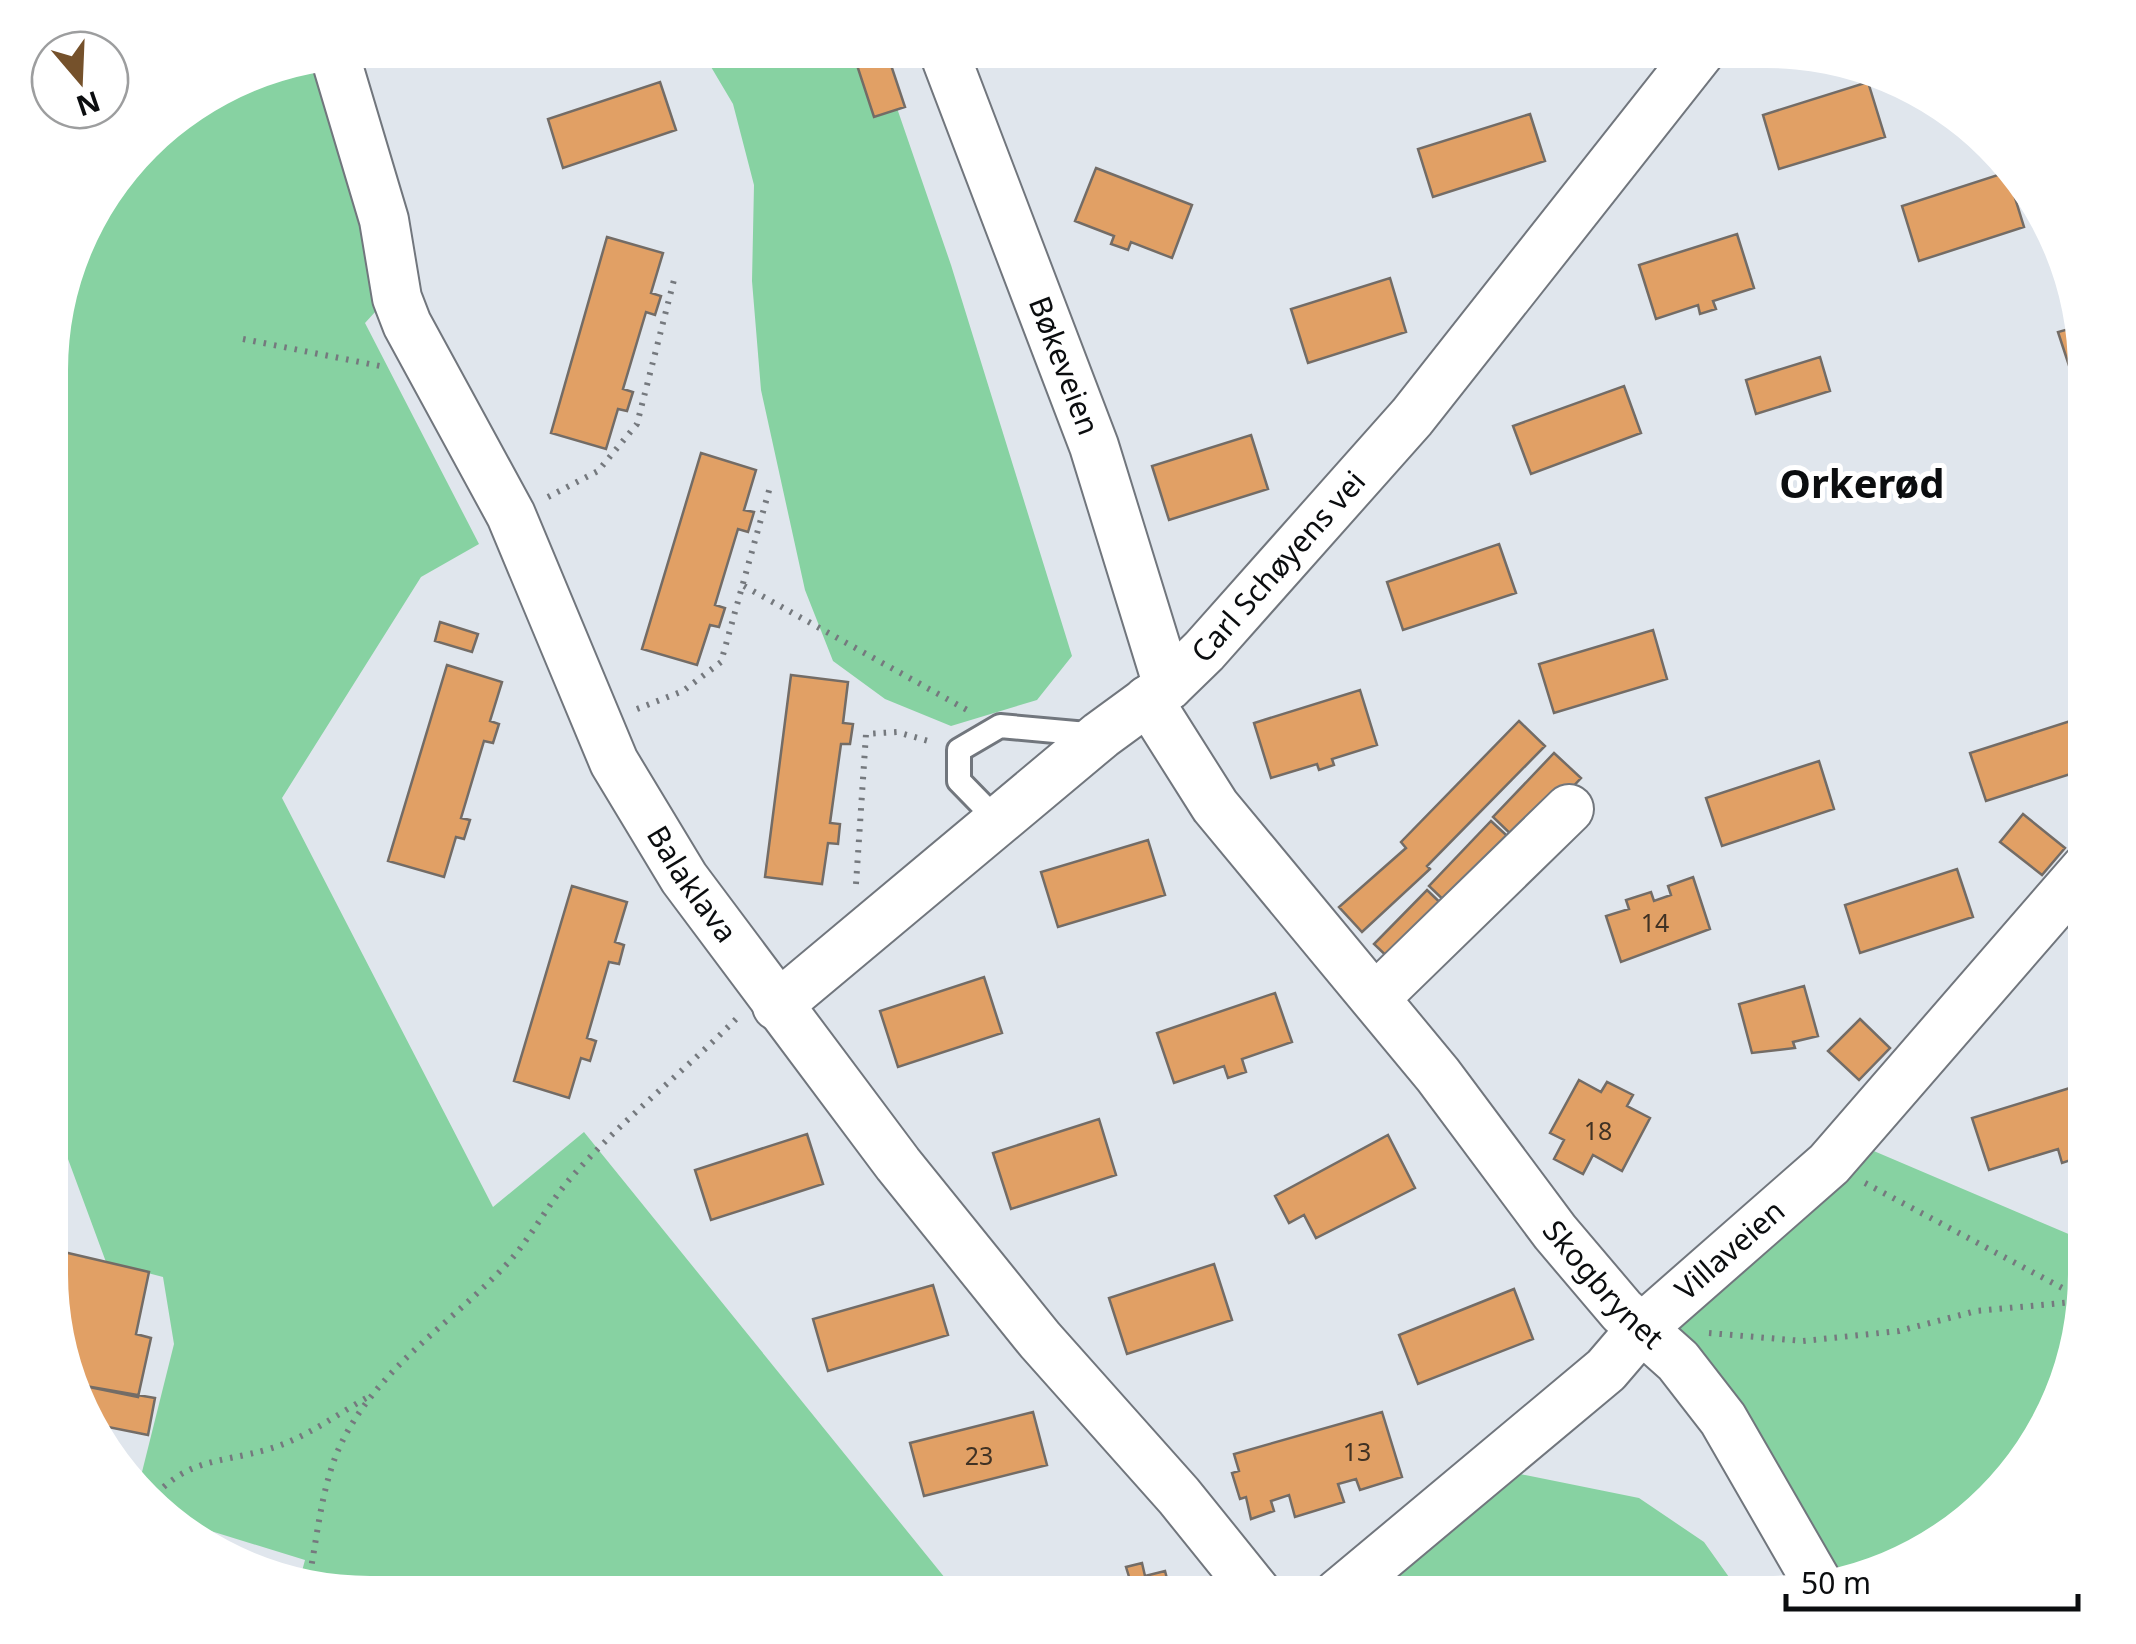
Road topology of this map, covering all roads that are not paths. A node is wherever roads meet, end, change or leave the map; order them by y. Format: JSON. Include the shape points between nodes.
{"nodes":[{"id":1,"x":951,"y":68,"type":"edge"},
{"id":2,"x":1687,"y":68,"type":"edge"},
{"id":3,"x":340,"y":69,"type":"edge"},
{"id":4,"x":1158,"y":693,"type":"junction"},
{"id":5,"x":1101,"y":735,"type":"junction"},
{"id":6,"x":1569,"y":809,"type":"dead end"},
{"id":7,"x":998,"y":822,"type":"junction"},
{"id":8,"x":2068,"y":889,"type":"edge"},
{"id":9,"x":1375,"y":998,"type":"junction"},
{"id":10,"x":777,"y":1006,"type":"junction"},
{"id":11,"x":1642,"y":1328,"type":"junction"},
{"id":12,"x":1812,"y":1573,"type":"edge"},
{"id":13,"x":1243,"y":1576,"type":"edge"},
{"id":14,"x":1360,"y":1576,"type":"edge"}],
"edges":[{"from":1,"to":4,"type":"street","name":"Bøkeveien","via":[[1094,446]]},
{"from":2,"to":4,"type":"street","name":"Carl Schøyens vei","via":[[1412,418],[1258,595]]},
{"from":3,"to":10,"type":"street","name":"Balaklava","via":[[392,249],[398,298],[512,515],[596,724],[656,835]]},
{"from":4,"to":5,"type":"street","name":"Carl Schøyens vei"},
{"from":4,"to":9,"type":"street","name":"Skogbrynet","via":[[1216,806]]},
{"from":5,"to":7,"type":"street","name":"Carl Schøyens vei"},
{"from":5,"to":7,"type":"lane","via":[[1000,726],[959,750],[959,781]]},
{"from":6,"to":9,"type":"street"},
{"from":7,"to":10,"type":"street","name":"Carl Schøyens vei"},
{"from":8,"to":11,"type":"street","name":"Villaveien","via":[[1829,1164]]},
{"from":9,"to":11,"type":"street","name":"Skogbrynet","via":[[1555,1232]]},
{"from":10,"to":13,"type":"street","name":"Balaklava","via":[[1040,1340]]},
{"from":11,"to":12,"type":"street","name":"Skogbrynet","via":[[1723,1419]]},
{"from":11,"to":14,"type":"street","name":"Villaveien","via":[[1606,1370]]}]}
